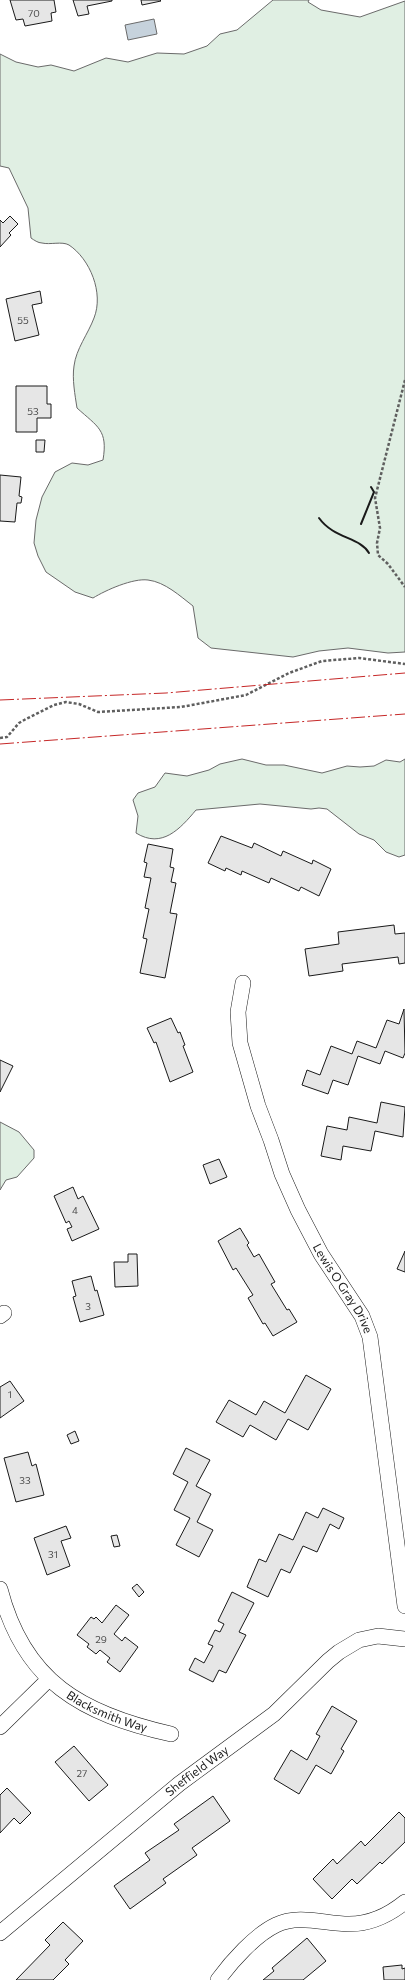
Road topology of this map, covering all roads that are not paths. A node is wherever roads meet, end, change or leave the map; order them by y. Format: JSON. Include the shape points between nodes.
{"nodes":[{"id":1,"x":243,"y":983,"type":"dead end"},
{"id":2,"x":0,"y":1589,"type":"edge"},
{"id":3,"x":405,"y":1606,"type":"edge"},
{"id":4,"x":405,"y":1639,"type":"edge"},
{"id":5,"x":48,"y":1679,"type":"junction"},
{"id":6,"x":0,"y":1727,"type":"edge"},
{"id":7,"x":171,"y":1734,"type":"dead end"},
{"id":8,"x":405,"y":1902,"type":"edge"},
{"id":9,"x":0,"y":1934,"type":"edge"},
{"id":10,"x":218,"y":1980,"type":"edge"}],
"edges":[{"from":1,"to":3,"type":"street","name":"Lewis O Gray Drive","via":[[238,1012],[240,1043],[258,1106],[282,1174],[320,1254],[362,1316],[370,1337]]},
{"from":2,"to":5,"type":"street","name":"Blacksmith Way","via":[[12,1629]]},
{"from":4,"to":9,"type":"street","name":"Sheffield Way","via":[[378,1636],[359,1640],[340,1652],[290,1701],[179,1784]]},
{"from":5,"to":6,"type":"street"},
{"from":5,"to":7,"type":"street","name":"Blacksmith Way","via":[[91,1708],[135,1725]]},
{"from":8,"to":10,"type":"street","via":[[392,1912],[376,1919],[349,1924],[306,1920],[276,1925],[263,1933],[228,1966]]}]}
